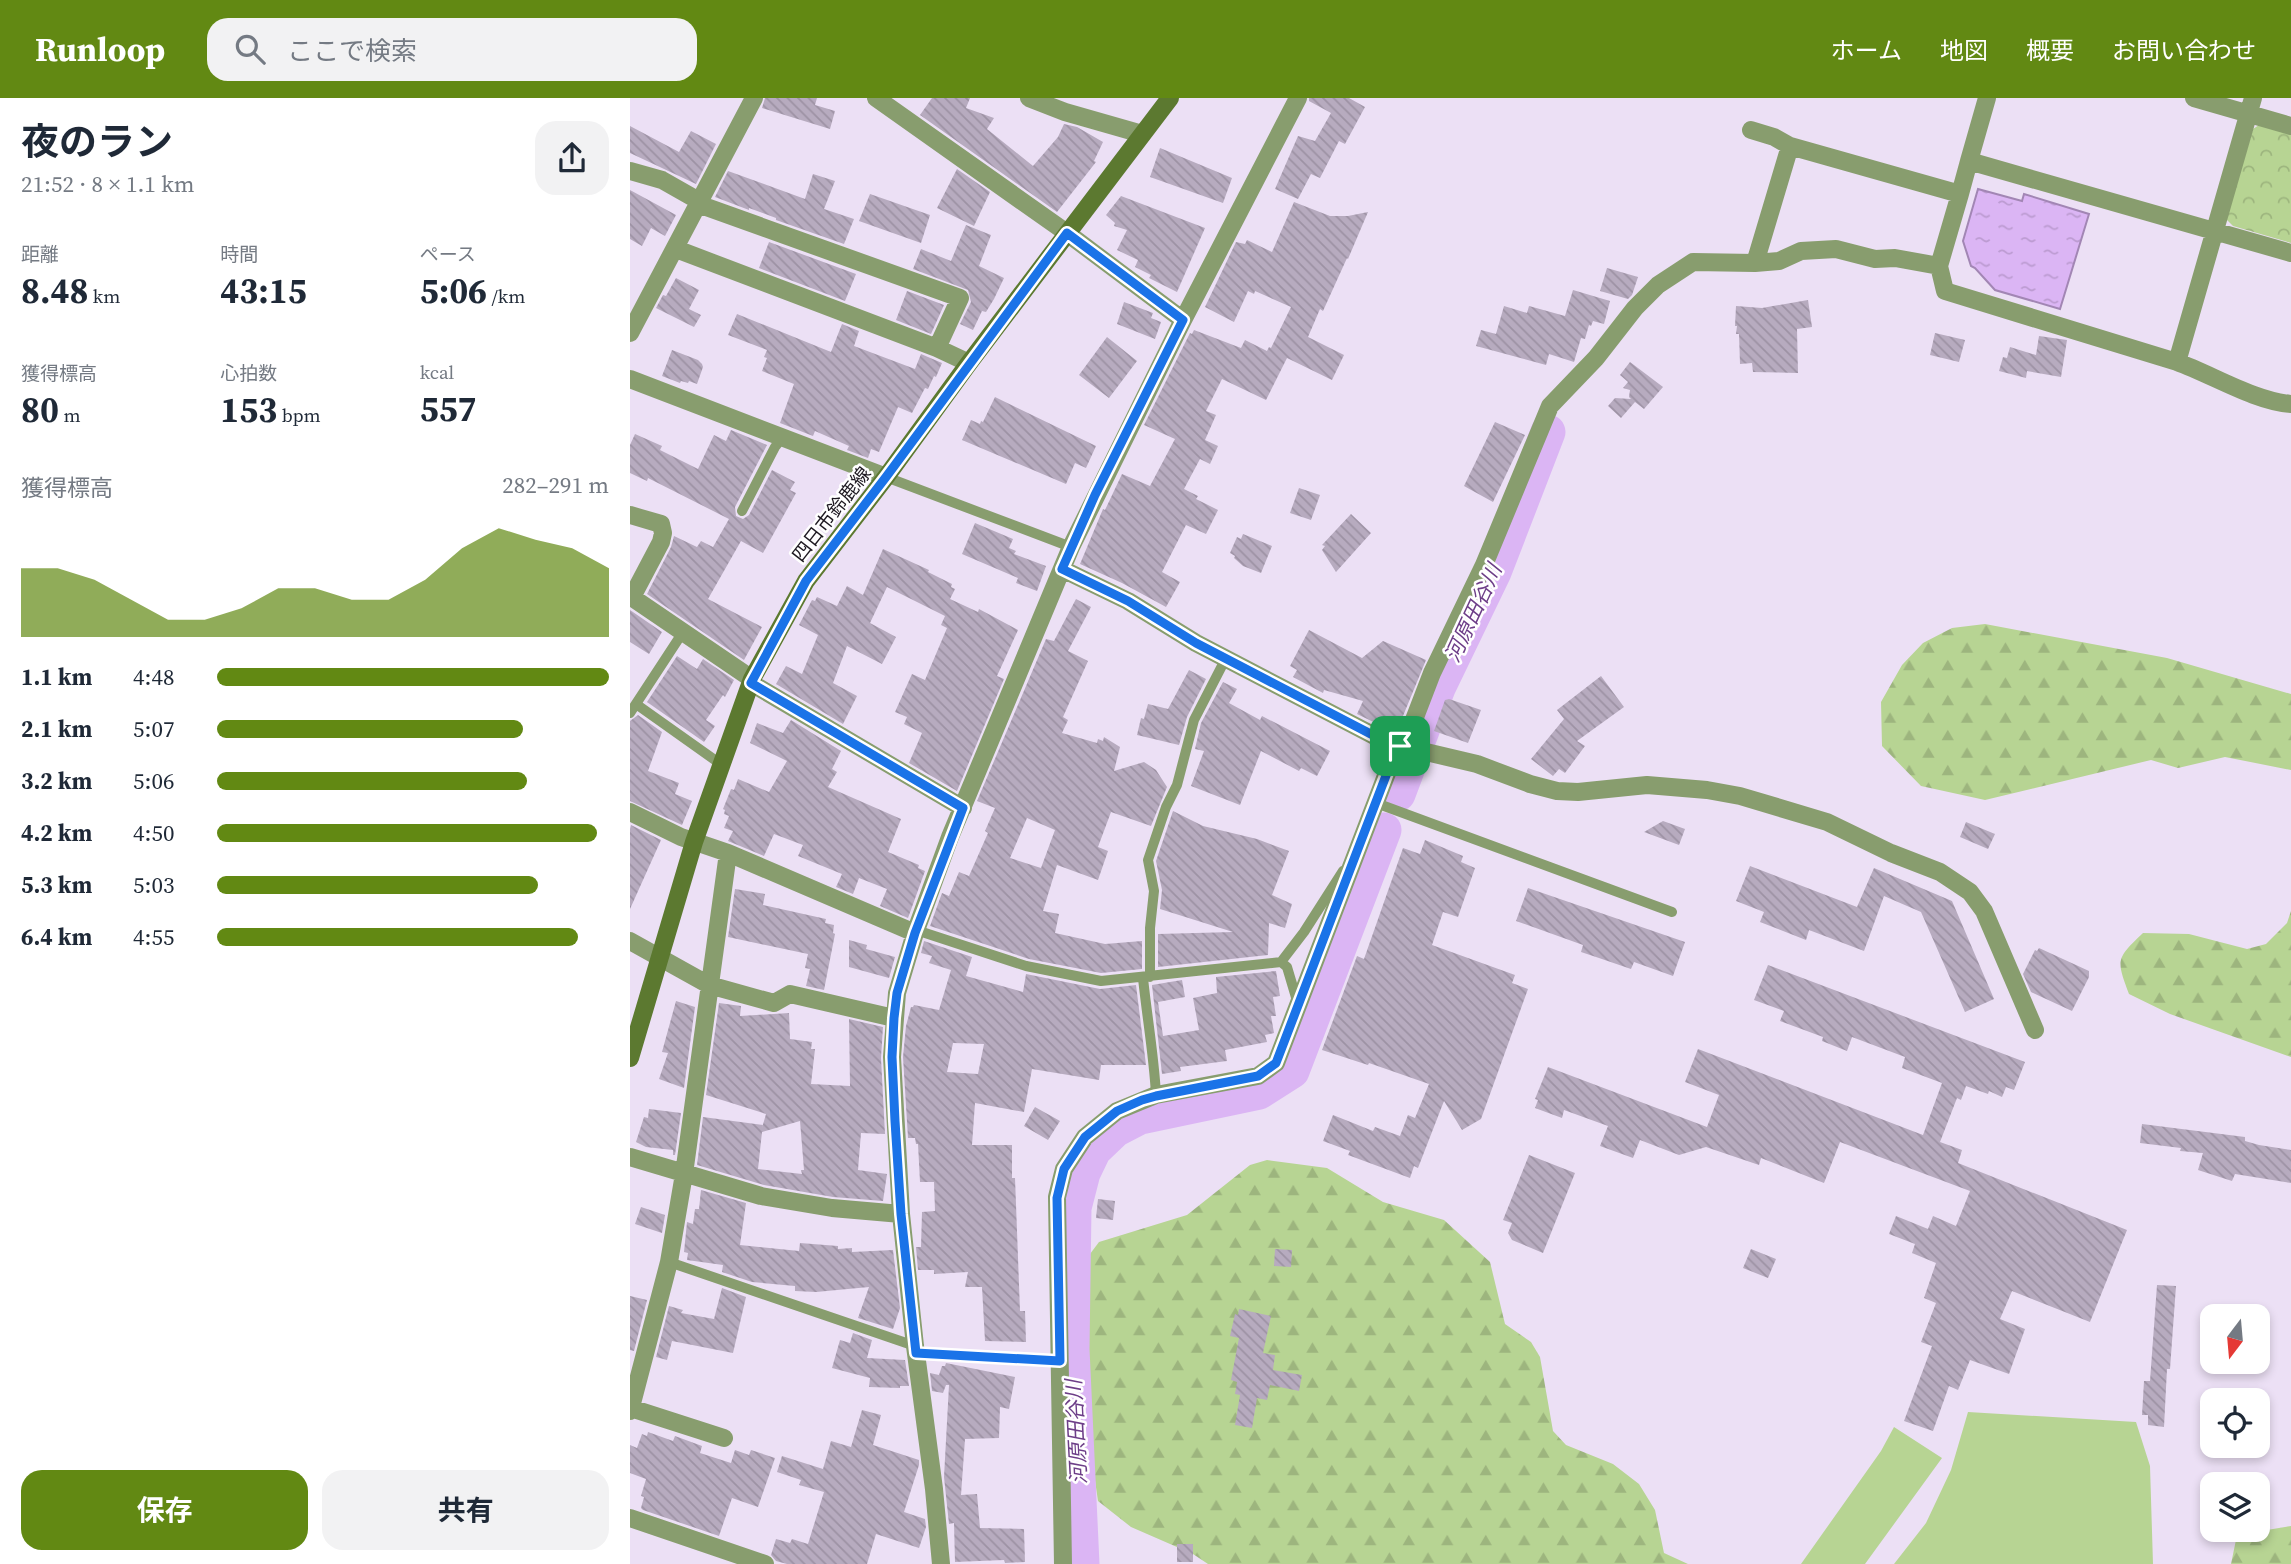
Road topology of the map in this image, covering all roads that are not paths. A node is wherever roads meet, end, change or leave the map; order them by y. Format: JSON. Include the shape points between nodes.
{"nodes":[{"id":1,"x":754,"y":98,"type":"edge"},
{"id":2,"x":876,"y":98,"type":"edge"},
{"id":3,"x":1029,"y":98,"type":"edge"},
{"id":4,"x":1170,"y":98,"type":"edge"},
{"id":5,"x":1298,"y":98,"type":"edge"},
{"id":6,"x":1987,"y":98,"type":"edge"},
{"id":7,"x":2194,"y":98,"type":"edge"},
{"id":8,"x":2251,"y":106,"type":"edge"},
{"id":9,"x":2291,"y":126,"type":"edge"},
{"id":10,"x":1751,"y":130,"type":"dead end"},
{"id":11,"x":1142,"y":134,"type":"junction"},
{"id":12,"x":1790,"y":146,"type":"junction"},
{"id":13,"x":1969,"y":161,"type":"junction"},
{"id":14,"x":630,"y":171,"type":"edge"},
{"id":15,"x":1960,"y":194,"type":"junction"},
{"id":16,"x":698,"y":202,"type":"junction"},
{"id":17,"x":2215,"y":231,"type":"junction"},
{"id":18,"x":1067,"y":233,"type":"junction"},
{"id":19,"x":676,"y":249,"type":"junction"},
{"id":20,"x":2291,"y":253,"type":"edge"},
{"id":21,"x":1755,"y":263,"type":"junction"},
{"id":22,"x":1939,"y":266,"type":"junction"},
{"id":23,"x":1183,"y":320,"type":"junction"},
{"id":24,"x":630,"y":333,"type":"edge"},
{"id":25,"x":937,"y":348,"type":"junction"},
{"id":26,"x":2177,"y":362,"type":"junction"},
{"id":27,"x":969,"y":363,"type":"junction"},
{"id":28,"x":630,"y":379,"type":"edge"},
{"id":29,"x":2291,"y":404,"type":"edge"},
{"id":30,"x":782,"y":438,"type":"junction"},
{"id":31,"x":886,"y":477,"type":"junction"},
{"id":32,"x":742,"y":511,"type":"dead end"},
{"id":33,"x":630,"y":515,"type":"edge"},
{"id":34,"x":1071,"y":547,"type":"junction"},
{"id":35,"x":1062,"y":569,"type":"junction"},
{"id":36,"x":631,"y":596,"type":"edge"},
{"id":37,"x":683,"y":632,"type":"junction"},
{"id":38,"x":1226,"y":658,"type":"junction"},
{"id":39,"x":751,"y":681,"type":"junction"},
{"id":40,"x":633,"y":709,"type":"edge"},
{"id":41,"x":1410,"y":749,"type":"junction"},
{"id":42,"x":722,"y":765,"type":"junction"},
{"id":43,"x":1376,"y":803,"type":"junction"},
{"id":44,"x":963,"y":808,"type":"junction"},
{"id":45,"x":630,"y":812,"type":"edge"},
{"id":46,"x":694,"y":842,"type":"junction"},
{"id":47,"x":1360,"y":845,"type":"junction"},
{"id":48,"x":728,"y":853,"type":"junction"},
{"id":49,"x":1672,"y":912,"type":"dead end"},
{"id":50,"x":916,"y":932,"type":"junction"},
{"id":51,"x":630,"y":940,"type":"edge"},
{"id":52,"x":660,"y":957,"type":"junction"},
{"id":53,"x":1281,"y":962,"type":"junction"},
{"id":54,"x":1146,"y":977,"type":"junction"},
{"id":55,"x":709,"y":985,"type":"junction"},
{"id":56,"x":1298,"y":1004,"type":"junction"},
{"id":57,"x":894,"y":1018,"type":"junction"},
{"id":58,"x":2035,"y":1030,"type":"dead end"},
{"id":59,"x":630,"y":1058,"type":"edge"},
{"id":60,"x":1156,"y":1096,"type":"junction"},
{"id":61,"x":630,"y":1157,"type":"edge"},
{"id":62,"x":684,"y":1174,"type":"junction"},
{"id":63,"x":901,"y":1214,"type":"junction"},
{"id":64,"x":669,"y":1262,"type":"junction"},
{"id":65,"x":915,"y":1350,"type":"junction"},
{"id":66,"x":1060,"y":1361,"type":"junction"},
{"id":67,"x":630,"y":1410,"type":"edge"},
{"id":68,"x":724,"y":1438,"type":"dead end"},
{"id":69,"x":630,"y":1518,"type":"edge"},
{"id":70,"x":765,"y":1564,"type":"edge"},
{"id":71,"x":941,"y":1564,"type":"edge"},
{"id":72,"x":1063,"y":1564,"type":"edge"}],
"edges":[{"from":1,"to":16,"type":"street"},
{"from":2,"to":18,"type":"street"},
{"from":3,"to":11,"type":"street"},
{"from":4,"to":11,"type":"main road","name":"四日市鈴鹿線"},
{"from":5,"to":23,"type":"street"},
{"from":6,"to":13,"type":"street"},
{"from":7,"to":8,"type":"street"},
{"from":8,"to":9,"type":"street"},
{"from":8,"to":17,"type":"street"},
{"from":10,"to":12,"type":"street"},
{"from":11,"to":18,"type":"main road","name":"四日市鈴鹿線"},
{"from":12,"to":15,"type":"street"},
{"from":12,"to":21,"type":"street"},
{"from":13,"to":15,"type":"street"},
{"from":13,"to":17,"type":"street"},
{"from":14,"to":16,"type":"street","via":[[662,180]]},
{"from":15,"to":22,"type":"street"},
{"from":16,"to":19,"type":"street"},
{"from":16,"to":25,"type":"street","via":[[960,298]]},
{"from":17,"to":20,"type":"street"},
{"from":17,"to":26,"type":"street"},
{"from":18,"to":23,"type":"street"},
{"from":18,"to":27,"type":"main road","name":"四日市鈴鹿線"},
{"from":19,"to":24,"type":"street"},
{"from":19,"to":25,"type":"street"},
{"from":21,"to":22,"type":"street","via":[[1779,261],[1801,251],[1836,249],[1875,259]]},
{"from":21,"to":41,"type":"street","via":[[1693,262],[1658,285],[1550,406],[1484,565],[1432,673],[1407,738]]},
{"from":22,"to":26,"type":"street","via":[[1945,291]]},
{"from":23,"to":34,"type":"street"},
{"from":25,"to":27,"type":"street"},
{"from":26,"to":29,"type":"street"},
{"from":27,"to":31,"type":"main road","name":"四日市鈴鹿線"},
{"from":28,"to":30,"type":"street"},
{"from":30,"to":31,"type":"street"},
{"from":30,"to":32,"type":"lane"},
{"from":31,"to":34,"type":"lane"},
{"from":31,"to":39,"type":"main road","name":"四日市鈴鹿線","via":[[806,581]]},
{"from":33,"to":36,"type":"street","via":[[661,524],[663,533]]},
{"from":34,"to":35,"type":"street"},
{"from":35,"to":38,"type":"street"},
{"from":35,"to":44,"type":"street"},
{"from":36,"to":37,"type":"street"},
{"from":37,"to":39,"type":"street"},
{"from":37,"to":40,"type":"lane"},
{"from":38,"to":41,"type":"street","via":[[1388,743]]},
{"from":38,"to":54,"type":"lane","via":[[1194,720],[1177,785],[1148,860],[1154,891]]},
{"from":39,"to":42,"type":"main road","name":"四日市鈴鹿線"},
{"from":39,"to":44,"type":"street"},
{"from":40,"to":42,"type":"lane"},
{"from":41,"to":43,"type":"street"},
{"from":41,"to":58,"type":"street","via":[[1477,764],[1557,790],[1647,785],[1740,796],[1827,822],[1940,872],[1970,892],[1984,911]]},
{"from":42,"to":46,"type":"main road","name":"四日市鈴鹿線"},
{"from":43,"to":47,"type":"street"},
{"from":43,"to":49,"type":"lane"},
{"from":44,"to":50,"type":"street"},
{"from":45,"to":46,"type":"street"},
{"from":46,"to":48,"type":"street"},
{"from":46,"to":52,"type":"main road","name":"四日市鈴鹿線"},
{"from":47,"to":53,"type":"lane"},
{"from":47,"to":56,"type":"street"},
{"from":48,"to":50,"type":"street"},
{"from":48,"to":55,"type":"street"},
{"from":50,"to":54,"type":"lane","via":[[1062,975],[1101,981]]},
{"from":50,"to":57,"type":"street"},
{"from":51,"to":52,"type":"street"},
{"from":52,"to":55,"type":"street"},
{"from":52,"to":59,"type":"main road","name":"四日市鈴鹿線"},
{"from":53,"to":54,"type":"lane"},
{"from":53,"to":56,"type":"lane","via":[[1287,967]]},
{"from":54,"to":60,"type":"lane"},
{"from":55,"to":57,"type":"street","via":[[774,1003],[790,994]]},
{"from":55,"to":62,"type":"street"},
{"from":56,"to":60,"type":"street","via":[[1270,1069],[1258,1076]]},
{"from":57,"to":63,"type":"street","via":[[893,1094]]},
{"from":60,"to":66,"type":"street","via":[[1100,1123],[1064,1169],[1057,1198]]},
{"from":61,"to":62,"type":"street"},
{"from":62,"to":63,"type":"street","via":[[761,1196]]},
{"from":62,"to":64,"type":"street"},
{"from":63,"to":65,"type":"street"},
{"from":64,"to":65,"type":"lane"},
{"from":64,"to":67,"type":"street"},
{"from":65,"to":66,"type":"lane"},
{"from":65,"to":71,"type":"street"},
{"from":66,"to":72,"type":"street"},
{"from":67,"to":68,"type":"street"},
{"from":69,"to":70,"type":"street"}]}
